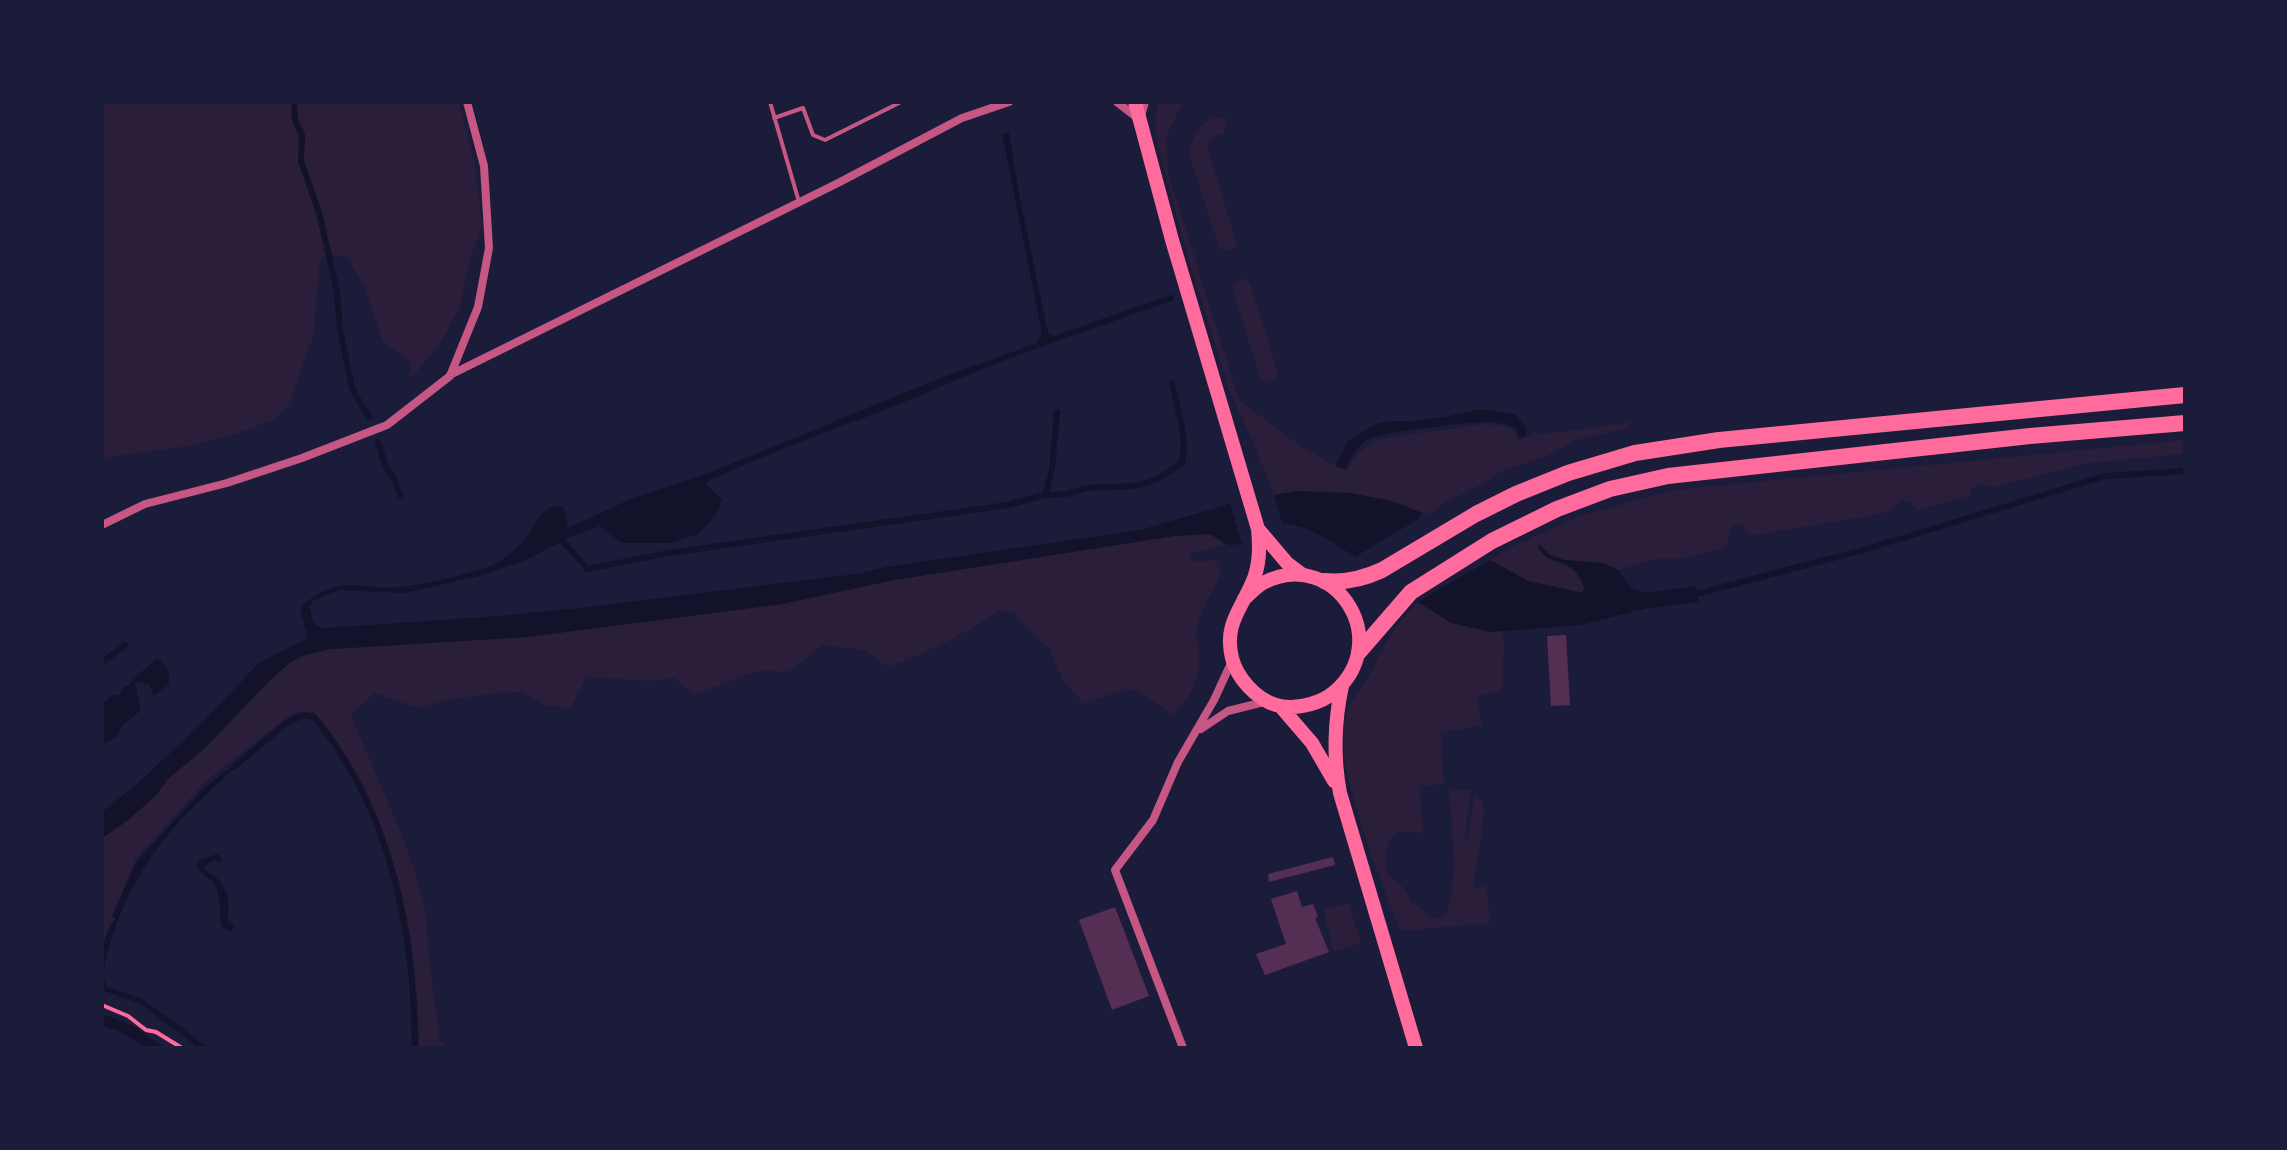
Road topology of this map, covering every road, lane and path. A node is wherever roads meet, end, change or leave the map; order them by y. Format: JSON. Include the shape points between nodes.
{"nodes":[{"id":1,"x":467,"y":102,"type":"edge"},
{"id":2,"x":770,"y":102,"type":"edge"},
{"id":3,"x":901,"y":102,"type":"edge"},
{"id":4,"x":1009,"y":102,"type":"edge"},
{"id":5,"x":1117,"y":102,"type":"edge"},
{"id":6,"x":1135,"y":102,"type":"edge"},
{"id":7,"x":1145,"y":102,"type":"edge"},
{"id":8,"x":774,"y":118,"type":"junction"},
{"id":9,"x":1140,"y":120,"type":"junction"},
{"id":10,"x":799,"y":202,"type":"junction"},
{"id":11,"x":450,"y":376,"type":"junction"},
{"id":12,"x":2185,"y":395,"type":"edge"},
{"id":13,"x":2185,"y":423,"type":"edge"},
{"id":14,"x":102,"y":525,"type":"edge"},
{"id":15,"x":1258,"y":529,"type":"junction"},
{"id":16,"x":1303,"y":575,"type":"junction"},
{"id":17,"x":1324,"y":581,"type":"junction"},
{"id":18,"x":1244,"y":599,"type":"junction"},
{"id":19,"x":1359,"y":652,"type":"junction"},
{"id":20,"x":1232,"y":660,"type":"junction"},
{"id":21,"x":1342,"y":686,"type":"junction"},
{"id":22,"x":1274,"y":704,"type":"junction"},
{"id":23,"x":1191,"y":738,"type":"junction"},
{"id":24,"x":1340,"y":793,"type":"junction"},
{"id":25,"x":102,"y":1005,"type":"edge"},
{"id":26,"x":182,"y":1048,"type":"edge"},
{"id":27,"x":1183,"y":1048,"type":"edge"},
{"id":28,"x":1416,"y":1048,"type":"edge"}],
"edges":[{"from":1,"to":11,"type":"street","via":[[484,166],[489,248],[478,307]]},
{"from":2,"to":8,"type":"lane"},
{"from":3,"to":8,"type":"lane","via":[[825,140],[813,135],[803,108]]},
{"from":4,"to":10,"type":"street","via":[[962,118]]},
{"from":5,"to":9,"type":"street"},
{"from":6,"to":9,"type":"main road"},
{"from":7,"to":9,"type":"street"},
{"from":8,"to":10,"type":"lane"},
{"from":9,"to":15,"type":"main road"},
{"from":10,"to":11,"type":"street"},
{"from":11,"to":14,"type":"street","via":[[387,425],[242,478],[145,504]]},
{"from":12,"to":17,"type":"highway","via":[[1719,440],[1635,453],[1516,494],[1367,577]]},
{"from":13,"to":19,"type":"highway","via":[[1668,476],[1610,489],[1492,541],[1427,581]]},
{"from":15,"to":16,"type":"main road"},
{"from":15,"to":18,"type":"main road","via":[[1257,569]]},
{"from":16,"to":17,"type":"main road"},
{"from":16,"to":18,"type":"main road","via":[[1260,584]]},
{"from":17,"to":19,"type":"main road","via":[[1353,611],[1360,631]]},
{"from":18,"to":20,"type":"main road","via":[[1233,617]]},
{"from":19,"to":21,"type":"main road"},
{"from":20,"to":22,"type":"main road","via":[[1241,678]]},
{"from":20,"to":23,"type":"street"},
{"from":21,"to":22,"type":"main road","via":[[1321,701],[1297,707]]},
{"from":21,"to":24,"type":"main road","via":[[1334,740]]},
{"from":22,"to":23,"type":"street","via":[[1228,711]]},
{"from":22,"to":24,"type":"main road","via":[[1312,743]]},
{"from":23,"to":27,"type":"street","via":[[1153,820],[1115,870]]},
{"from":24,"to":28,"type":"main road"},
{"from":25,"to":26,"type":"path"}]}
